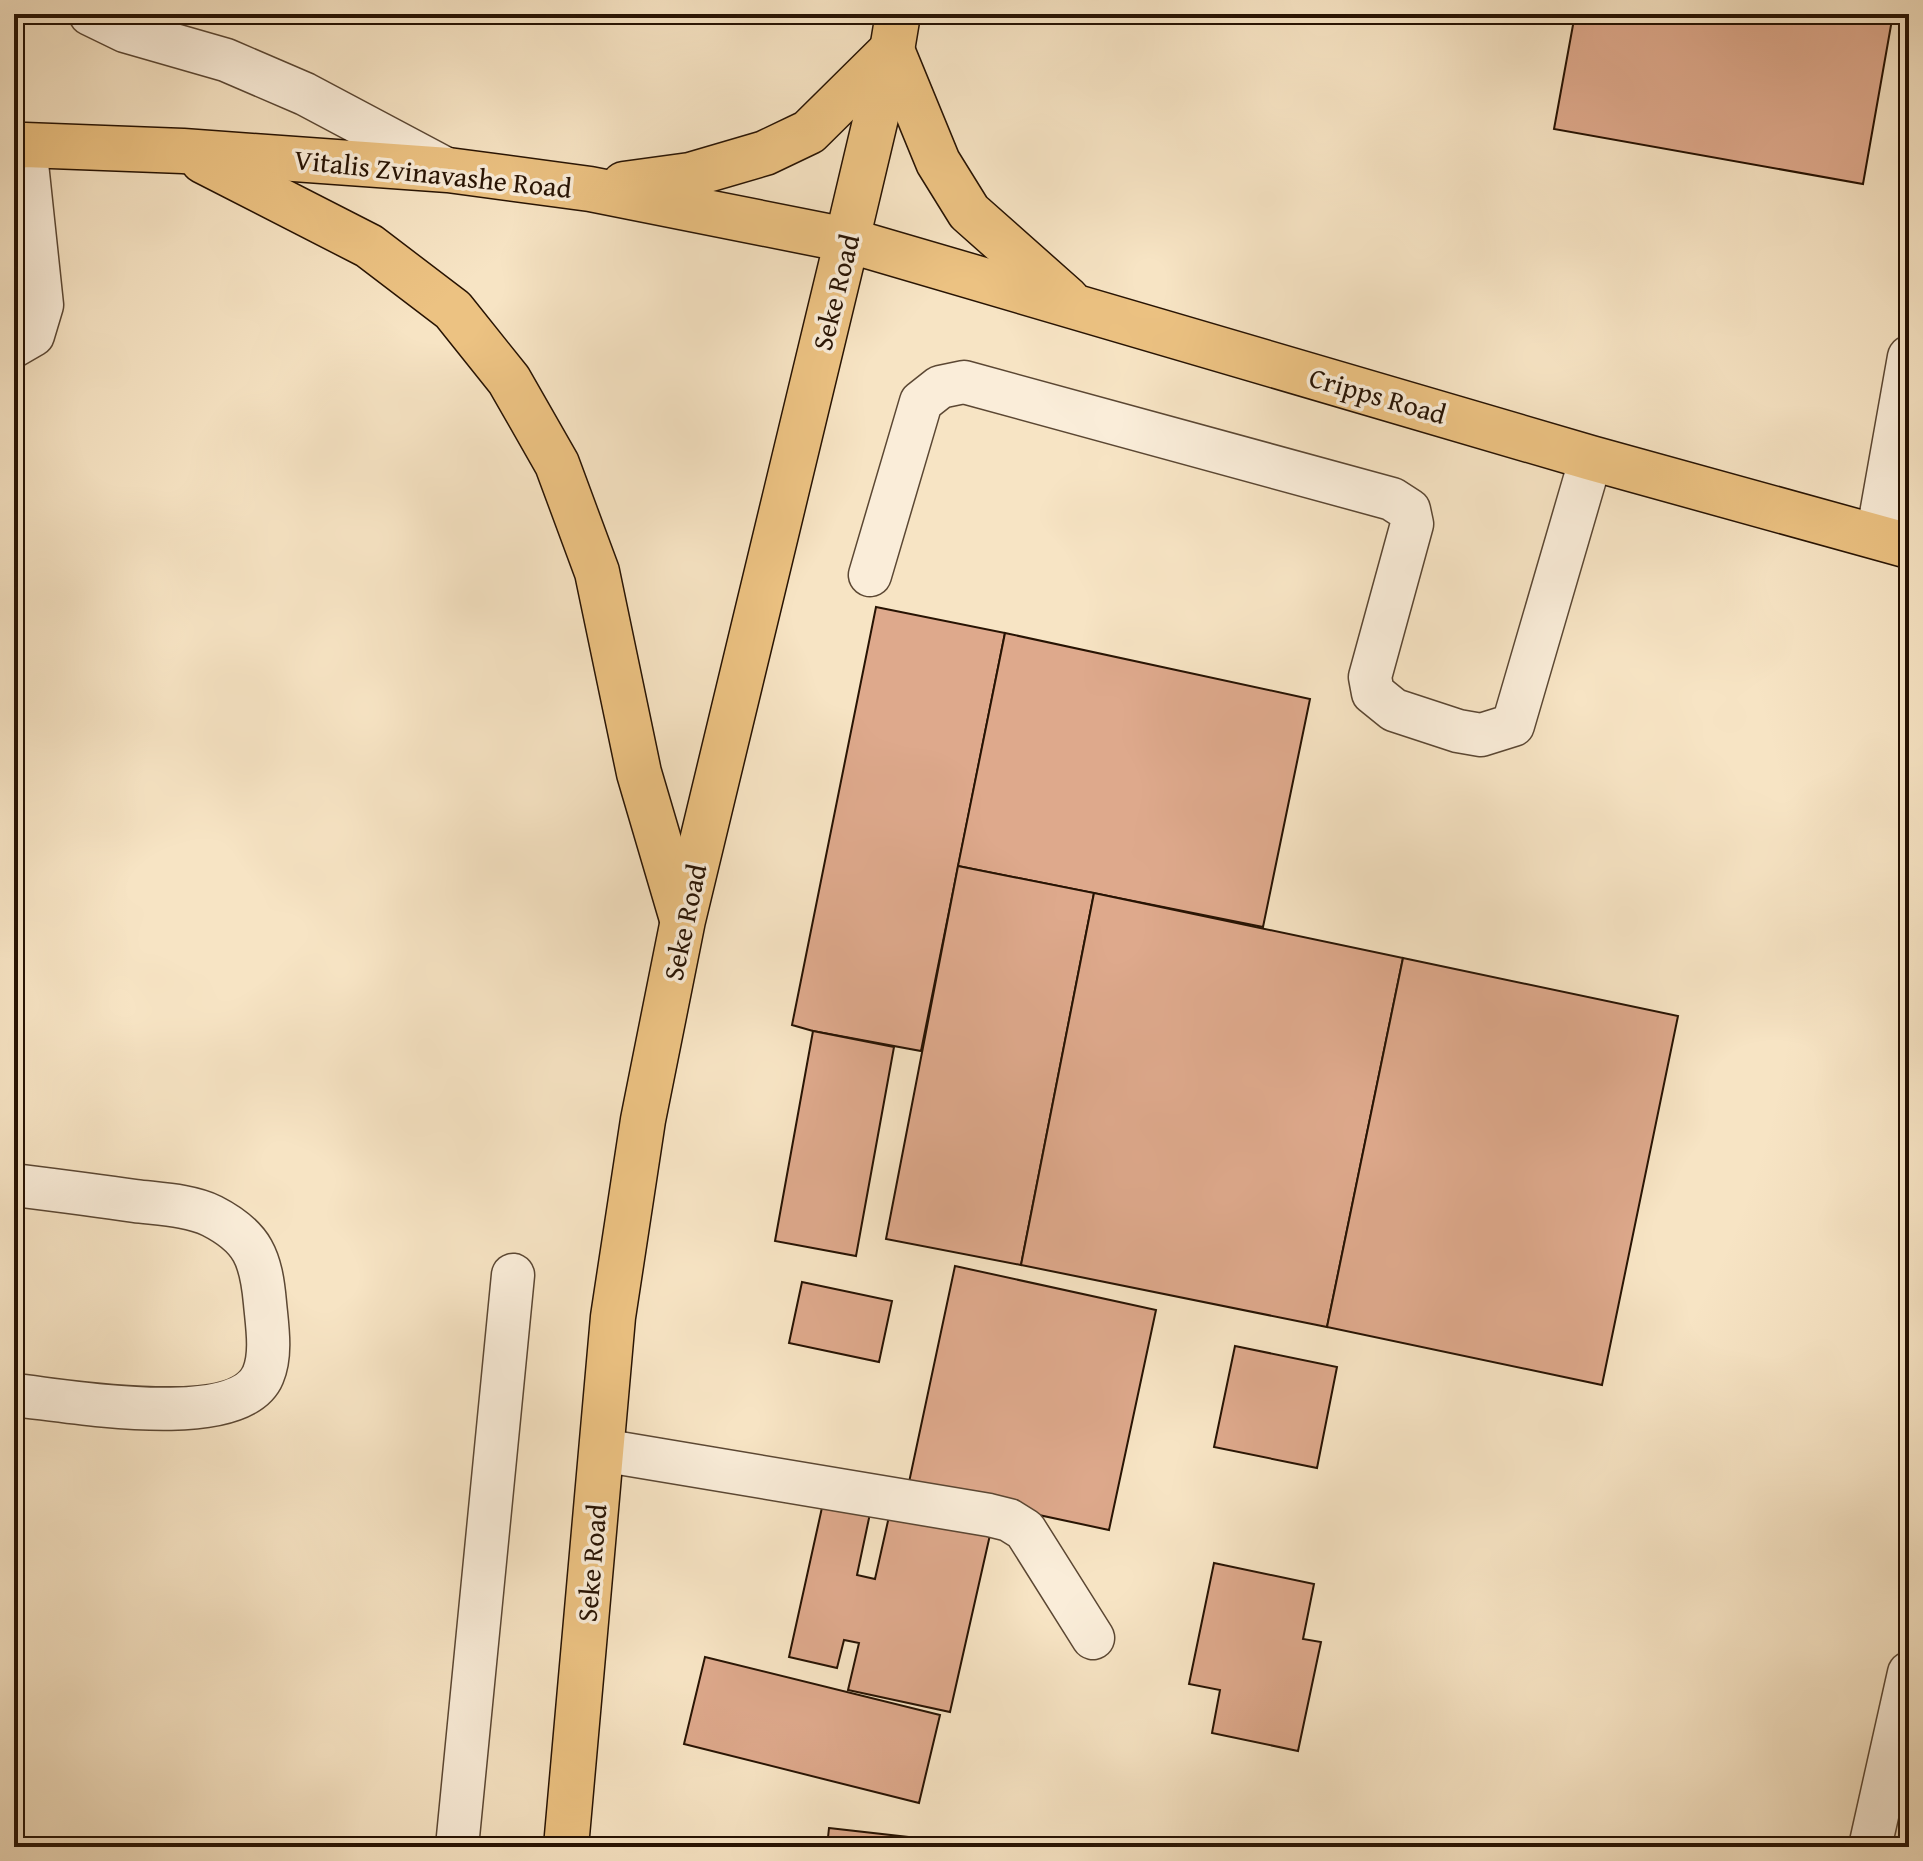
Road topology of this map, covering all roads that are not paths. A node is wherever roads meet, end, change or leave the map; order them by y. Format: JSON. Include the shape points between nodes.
{"nodes":[{"id":1,"x":90,"y":14,"type":"edge"},
{"id":2,"x":895,"y":32,"type":"edge"},
{"id":3,"x":20,"y":146,"type":"edge"},
{"id":4,"x":183,"y":151,"type":"junction"},
{"id":5,"x":448,"y":170,"type":"junction"},
{"id":6,"x":590,"y":189,"type":"junction"},
{"id":7,"x":847,"y":240,"type":"junction"},
{"id":8,"x":1074,"y":306,"type":"junction"},
{"id":9,"x":14,"y":346,"type":"edge"},
{"id":10,"x":1909,"y":357,"type":"edge"},
{"id":11,"x":1591,"y":458,"type":"junction"},
{"id":12,"x":1893,"y":541,"type":"edge"},
{"id":13,"x":870,"y":575,"type":"dead end"},
{"id":14,"x":683,"y":920,"type":"junction"},
{"id":15,"x":14,"y":1185,"type":"edge"},
{"id":16,"x":513,"y":1275,"type":"dead end"},
{"id":17,"x":14,"y":1395,"type":"edge"},
{"id":18,"x":601,"y":1450,"type":"junction"},
{"id":19,"x":1093,"y":1638,"type":"dead end"},
{"id":20,"x":1909,"y":1673,"type":"edge"},
{"id":21,"x":457,"y":1847,"type":"edge"},
{"id":22,"x":566,"y":1847,"type":"edge"},
{"id":23,"x":1870,"y":1847,"type":"edge"}],
"edges":[{"from":1,"to":5,"type":"street","via":[[125,31],[226,60],[305,94]]},
{"from":2,"to":6,"type":"main road","via":[[809,132],[765,153],[690,175]]},
{"from":2,"to":7,"type":"main road","name":"Seke Road"},
{"from":2,"to":8,"type":"main road","via":[[938,162],[969,212]]},
{"from":3,"to":4,"type":"main road","name":"Vitalis Zvinavashe Road"},
{"from":3,"to":9,"type":"street","via":[[42,305],[33,335]]},
{"from":4,"to":5,"type":"main road","name":"Vitalis Zvinavashe Road"},
{"from":4,"to":14,"type":"main road","via":[[369,246],[453,310],[509,380],[557,464],[597,572],[639,773]]},
{"from":5,"to":6,"type":"main road","name":"Vitalis Zvinavashe Road"},
{"from":6,"to":7,"type":"main road","name":"Vitalis Zvinavashe Road"},
{"from":7,"to":8,"type":"main road","name":"Cripps Road"},
{"from":7,"to":14,"type":"main road","name":"Seke Road"},
{"from":8,"to":11,"type":"main road","name":"Cripps Road"},
{"from":10,"to":12,"type":"street"},
{"from":11,"to":12,"type":"main road","name":"Cripps Road"},
{"from":11,"to":13,"type":"street","via":[[1513,725],[1481,735],[1394,710],[1373,693],[1370,677],[1412,524],[1409,510],[1392,499],[964,382],[940,387],[921,402]]},
{"from":14,"to":18,"type":"main road","name":"Seke Road","via":[[641,1135],[613,1317]]},
{"from":15,"to":17,"type":"street","via":[[163,1204],[209,1214],[240,1234],[261,1264],[268,1349],[263,1376],[250,1391],[207,1408],[150,1409]]},
{"from":16,"to":21,"type":"street"},
{"from":18,"to":19,"type":"street","via":[[1009,1520],[1025,1530]]},
{"from":18,"to":22,"type":"main road","name":"Seke Road"},
{"from":20,"to":23,"type":"street"}]}
